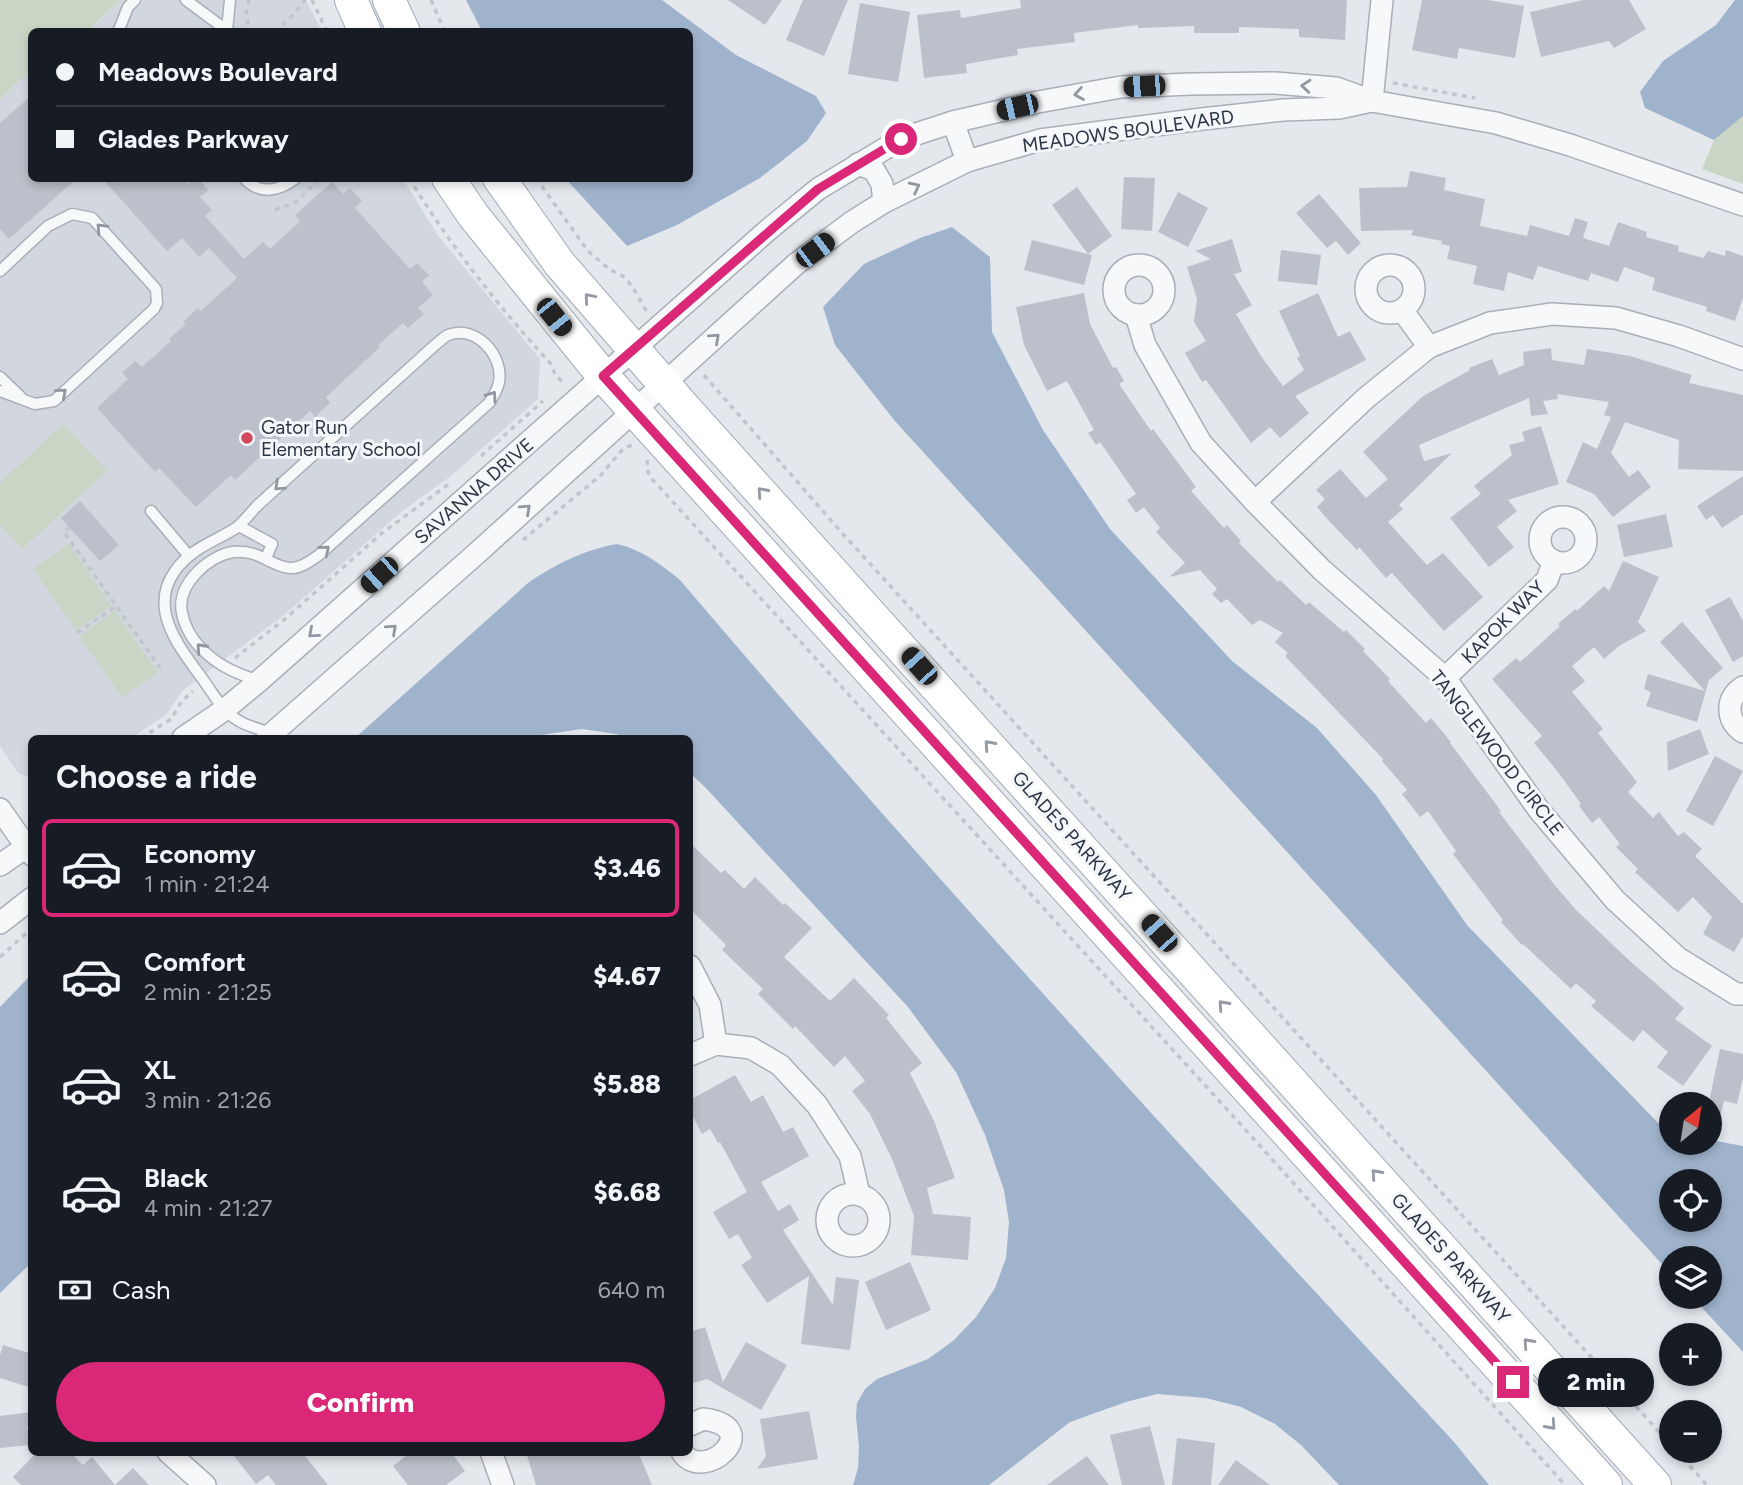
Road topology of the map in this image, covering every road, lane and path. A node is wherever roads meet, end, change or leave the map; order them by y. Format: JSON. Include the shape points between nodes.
{"nodes":[{"id":1,"x":135,"y":0,"type":"edge"},
{"id":2,"x":186,"y":0,"type":"edge"},
{"id":3,"x":230,"y":0,"type":"edge"},
{"id":4,"x":249,"y":0,"type":"edge"},
{"id":5,"x":305,"y":0,"type":"edge"},
{"id":6,"x":312,"y":0,"type":"edge"},
{"id":7,"x":351,"y":0,"type":"edge"},
{"id":8,"x":389,"y":0,"type":"edge"},
{"id":9,"x":431,"y":0,"type":"edge"},
{"id":10,"x":1382,"y":0,"type":"edge"},
{"id":11,"x":120,"y":28,"type":"edge"},
{"id":12,"x":224,"y":28,"type":"edge"},
{"id":13,"x":228,"y":28,"type":"edge"},
{"id":14,"x":249,"y":28,"type":"edge"},
{"id":15,"x":279,"y":28,"type":"edge"},
{"id":16,"x":325,"y":28,"type":"edge"},
{"id":17,"x":363,"y":28,"type":"edge"},
{"id":18,"x":402,"y":28,"type":"edge"},
{"id":19,"x":443,"y":28,"type":"edge"},
{"id":20,"x":1372,"y":101,"type":"junction"},
{"id":21,"x":953,"y":122,"type":"junction"},
{"id":22,"x":967,"y":161,"type":"junction"},
{"id":23,"x":858,"y":164,"type":"junction"},
{"id":24,"x":247,"y":182,"type":"edge"},
{"id":25,"x":290,"y":182,"type":"edge"},
{"id":26,"x":317,"y":182,"type":"edge"},
{"id":27,"x":411,"y":182,"type":"edge"},
{"id":28,"x":452,"y":182,"type":"edge"},
{"id":29,"x":502,"y":182,"type":"edge"},
{"id":30,"x":539,"y":182,"type":"edge"},
{"id":31,"x":884,"y":202,"type":"junction"},
{"id":32,"x":1743,"y":205,"type":"edge"},
{"id":33,"x":275,"y":210,"type":"dead end"},
{"id":34,"x":0,"y":271,"type":"edge"},
{"id":35,"x":1402,"y":310,"type":"dead end"},
{"id":36,"x":648,"y":314,"type":"dead end"},
{"id":37,"x":1136,"y":315,"type":"dead end"},
{"id":38,"x":1429,"y":347,"type":"junction"},
{"id":39,"x":634,"y":349,"type":"junction"},
{"id":40,"x":1743,"y":359,"type":"edge"},
{"id":41,"x":555,"y":374,"type":"dead end"},
{"id":42,"x":0,"y":376,"type":"edge"},
{"id":43,"x":603,"y":376,"type":"junction"},
{"id":44,"x":711,"y":382,"type":"dead end"},
{"id":45,"x":664,"y":384,"type":"junction"},
{"id":46,"x":0,"y":391,"type":"edge"},
{"id":47,"x":546,"y":398,"type":"dead end"},
{"id":48,"x":24,"y":400,"type":"junction"},
{"id":49,"x":635,"y":410,"type":"junction"},
{"id":50,"x":478,"y":458,"type":"dead end"},
{"id":51,"x":458,"y":476,"type":"dead end"},
{"id":52,"x":660,"y":488,"type":"dead end"},
{"id":53,"x":1255,"y":502,"type":"junction"},
{"id":54,"x":151,"y":511,"type":"dead end"},
{"id":55,"x":239,"y":526,"type":"junction"},
{"id":56,"x":70,"y":527,"type":"dead end"},
{"id":57,"x":189,"y":556,"type":"junction"},
{"id":58,"x":266,"y":558,"type":"junction"},
{"id":59,"x":1554,"y":561,"type":"dead end"},
{"id":60,"x":116,"y":606,"type":"junction"},
{"id":61,"x":77,"y":633,"type":"dead end"},
{"id":62,"x":223,"y":667,"type":"junction"},
{"id":63,"x":160,"y":668,"type":"dead end"},
{"id":64,"x":1445,"y":678,"type":"junction"},
{"id":65,"x":259,"y":681,"type":"junction"},
{"id":66,"x":204,"y":682,"type":"junction"},
{"id":67,"x":1743,"y":687,"type":"edge"},
{"id":68,"x":224,"y":710,"type":"junction"},
{"id":69,"x":1743,"y":732,"type":"edge"},
{"id":70,"x":146,"y":735,"type":"edge"},
{"id":71,"x":187,"y":735,"type":"edge"},
{"id":72,"x":268,"y":735,"type":"edge"},
{"id":73,"x":271,"y":735,"type":"edge"},
{"id":74,"x":0,"y":809,"type":"edge"},
{"id":75,"x":28,"y":845,"type":"edge"},
{"id":76,"x":28,"y":849,"type":"edge"},
{"id":77,"x":0,"y":865,"type":"edge"},
{"id":78,"x":28,"y":901,"type":"edge"},
{"id":79,"x":0,"y":923,"type":"edge"},
{"id":80,"x":28,"y":932,"type":"edge"},
{"id":81,"x":0,"y":957,"type":"edge"},
{"id":82,"x":693,"y":972,"type":"edge"},
{"id":83,"x":1743,"y":994,"type":"edge"},
{"id":84,"x":716,"y":1044,"type":"junction"},
{"id":85,"x":693,"y":1054,"type":"edge"},
{"id":86,"x":859,"y":1194,"type":"dead end"},
{"id":87,"x":693,"y":1424,"type":"edge"},
{"id":88,"x":1659,"y":1432,"type":"edge"},
{"id":89,"x":172,"y":1456,"type":"edge"},
{"id":90,"x":492,"y":1456,"type":"edge"},
{"id":91,"x":685,"y":1456,"type":"edge"},
{"id":92,"x":1687,"y":1463,"type":"edge"},
{"id":93,"x":696,"y":1477,"type":"edge"},
{"id":94,"x":205,"y":1485,"type":"edge"},
{"id":95,"x":503,"y":1485,"type":"edge"},
{"id":96,"x":1565,"y":1485,"type":"edge"},
{"id":97,"x":1606,"y":1485,"type":"edge"},
{"id":98,"x":1655,"y":1485,"type":"edge"},
{"id":99,"x":1707,"y":1485,"type":"edge"}],
"edges":[{"from":1,"to":11,"type":"lane"},
{"from":2,"to":12,"type":"lane"},
{"from":3,"to":13,"type":"lane"},
{"from":4,"to":14,"type":"path"},
{"from":5,"to":15,"type":"path"},
{"from":6,"to":16,"type":"path"},
{"from":7,"to":17,"type":"main road"},
{"from":8,"to":18,"type":"main road"},
{"from":9,"to":19,"type":"path"},
{"from":10,"to":20,"type":"street"},
{"from":20,"to":21,"type":"street","name":"MEADOWS BOULEVARD","one_way":true,"via":[[1336,88],[1275,83],[1121,87]]},
{"from":20,"to":22,"type":"street","name":"MEADOWS BOULEVARD","via":[[1040,140]]},
{"from":20,"to":32,"type":"street","name":"MEADOWS BOULEVARD","via":[[1496,123]]},
{"from":21,"to":22,"type":"street"},
{"from":21,"to":23,"type":"street","name":"MEADOWS BOULEVARD","via":[[901,139]]},
{"from":31,"to":22,"type":"street","name":"MEADOWS BOULEVARD","one_way":true},
{"from":23,"to":31,"type":"street","via":[[874,170],[883,184]]},
{"from":23,"to":39,"type":"street","name":"MEADOWS BOULEVARD","via":[[808,197]]},
{"from":24,"to":25,"type":"lane","via":[[266,191]]},
{"from":26,"to":33,"type":"path","via":[[296,202]]},
{"from":27,"to":41,"type":"path","via":[[441,231]]},
{"from":28,"to":43,"type":"main road","name":"GLADES PARKWAY"},
{"from":39,"to":29,"type":"main road","name":"GLADES PARKWAY","one_way":true,"via":[[559,263]]},
{"from":30,"to":36,"type":"path","via":[[587,251],[608,270],[623,276]]},
{"from":45,"to":31,"type":"street","name":"MEADOWS BOULEVARD","one_way":true,"via":[[796,264]]},
{"from":48,"to":34,"type":"lane","one_way":true,"via":[[35,404],[54,401],[154,309],[156,289],[92,218],[72,214],[48,226]]},
{"from":35,"to":38,"type":"street"},
{"from":37,"to":53,"type":"street","name":"TANGLEWOOD CIRCLE","via":[[1144,345],[1201,443]]},
{"from":38,"to":40,"type":"street","via":[[1490,323],[1552,314],[1616,318]]},
{"from":38,"to":53,"type":"street","via":[[1366,398]]},
{"from":39,"to":43,"type":"street","name":"MEADOWS BOULEVARD"},
{"from":39,"to":45,"type":"main road","name":"GLADES PARKWAY"},
{"from":42,"to":48,"type":"lane"},
{"from":43,"to":49,"type":"main road","name":"GLADES PARKWAY"},
{"from":43,"to":65,"type":"street","name":"SAVANNA DRIVE","one_way":true},
{"from":44,"to":88,"type":"path"},
{"from":45,"to":49,"type":"street","name":"MEADOWS BOULEVARD"},
{"from":98,"to":45,"type":"main road","name":"GLADES PARKWAY","one_way":true},
{"from":46,"to":48,"type":"lane"},
{"from":47,"to":50,"type":"path"},
{"from":73,"to":49,"type":"street","one_way":true},
{"from":49,"to":97,"type":"main road","name":"GLADES PARKWAY","one_way":true},
{"from":51,"to":62,"type":"path","via":[[382,533]]},
{"from":52,"to":96,"type":"path"},
{"from":53,"to":64,"type":"street","name":"TANGLEWOOD CIRCLE","via":[[1322,570]]},
{"from":54,"to":57,"type":"lane"},
{"from":55,"to":57,"type":"lane"},
{"from":55,"to":58,"type":"lane","via":[[272,544]]},
{"from":58,"to":55,"type":"lane","one_way":true,"via":[[290,568],[320,555],[489,402],[499,385],[500,370],[490,349],[482,340],[449,335]]},
{"from":56,"to":60,"type":"path","via":[[64,532]]},
{"from":57,"to":66,"type":"lane","via":[[167,585],[166,617]]},
{"from":62,"to":58,"type":"lane","one_way":true,"via":[[196,644],[187,627],[181,611],[185,592],[205,564],[219,556],[243,552]]},
{"from":59,"to":64,"type":"street","name":"KAPOK WAY","via":[[1547,580]]},
{"from":60,"to":61,"type":"path"},
{"from":60,"to":63,"type":"path"},
{"from":62,"to":65,"type":"lane"},
{"from":64,"to":83,"type":"street","name":"TANGLEWOOD CIRCLE","via":[[1539,810],[1615,900],[1678,958]]},
{"from":65,"to":68,"type":"street","name":"SAVANNA DRIVE"},
{"from":66,"to":68,"type":"lane"},
{"from":66,"to":70,"type":"path","via":[[182,701],[171,719]]},
{"from":67,"to":69,"type":"street","via":[[1733,695],[1729,710],[1734,725]]},
{"from":68,"to":71,"type":"street","name":"SAVANNA DRIVE"},
{"from":68,"to":72,"type":"lane"},
{"from":74,"to":75,"type":"street"},
{"from":76,"to":77,"type":"street"},
{"from":78,"to":79,"type":"street"},
{"from":80,"to":81,"type":"path"},
{"from":82,"to":84,"type":"street","via":[[710,1005]]},
{"from":84,"to":85,"type":"street"},
{"from":84,"to":86,"type":"street","via":[[751,1048],[780,1065],[817,1105],[850,1156]]},
{"from":87,"to":93,"type":"street","via":[[713,1420],[722,1425],[731,1442],[726,1461]]},
{"from":89,"to":94,"type":"street"},
{"from":90,"to":95,"type":"street"},
{"from":91,"to":93,"type":"street"},
{"from":92,"to":99,"type":"path"}]}
